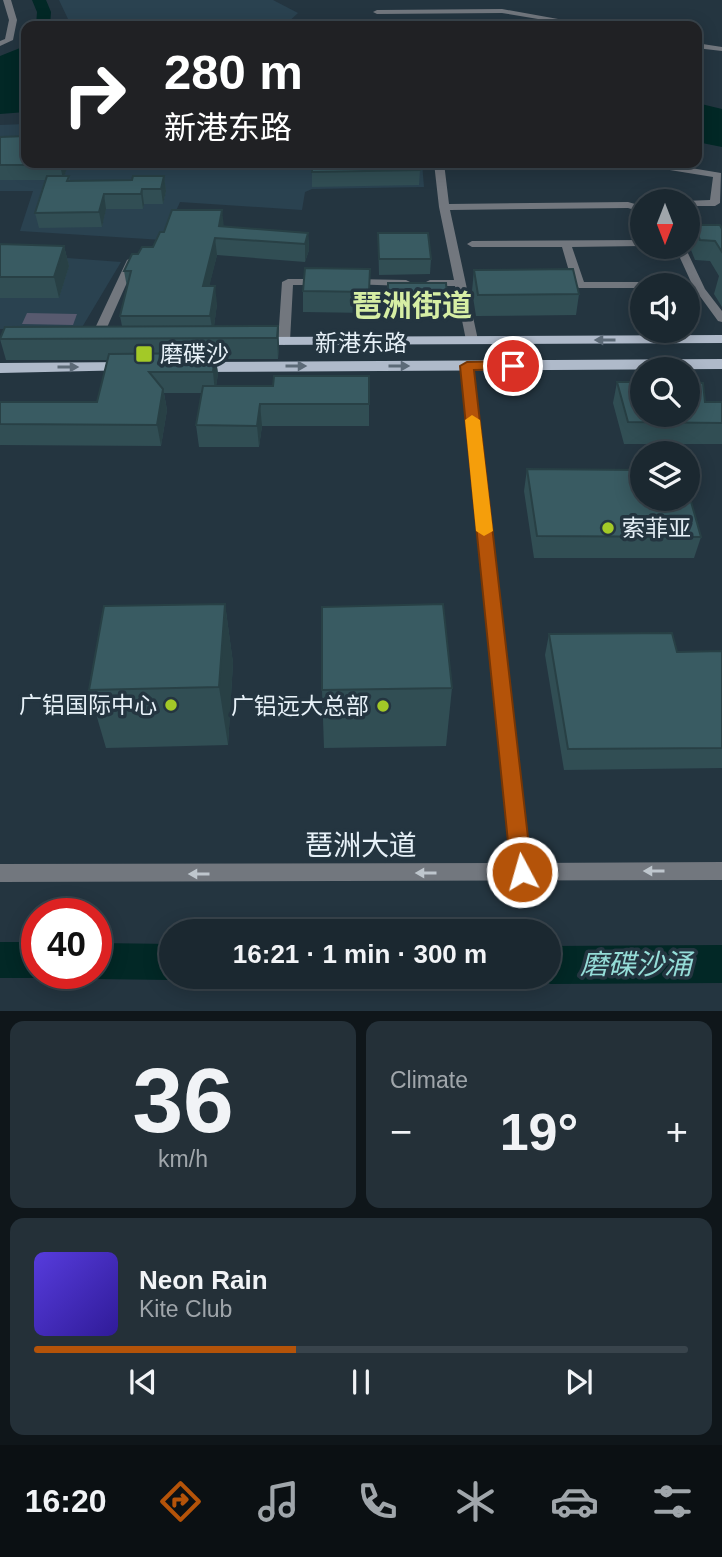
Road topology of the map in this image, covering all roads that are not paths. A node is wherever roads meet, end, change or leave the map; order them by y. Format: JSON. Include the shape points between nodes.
{"nodes":[{"id":1,"x":7,"y":0,"type":"edge"},
{"id":2,"x":377,"y":12,"type":"dead end"},
{"id":3,"x":563,"y":21,"type":"edge"},
{"id":4,"x":0,"y":44,"type":"edge"},
{"id":5,"x":702,"y":46,"type":"edge"},
{"id":6,"x":722,"y":49,"type":"edge"},
{"id":7,"x":440,"y":168,"type":"edge"},
{"id":8,"x":673,"y":168,"type":"edge"},
{"id":9,"x":700,"y":203,"type":"edge"},
{"id":10,"x":630,"y":205,"type":"edge"},
{"id":11,"x":444,"y":207,"type":"junction"},
{"id":12,"x":700,"y":228,"type":"edge"},
{"id":13,"x":722,"y":236,"type":"edge"},
{"id":14,"x":566,"y":243,"type":"junction"},
{"id":15,"x":630,"y":243,"type":"edge"},
{"id":16,"x":472,"y":244,"type":"dead end"},
{"id":17,"x":134,"y":256,"type":"edge"},
{"id":18,"x":461,"y":283,"type":"junction"},
{"id":19,"x":630,"y":285,"type":"edge"},
{"id":20,"x":700,"y":288,"type":"edge"},
{"id":21,"x":722,"y":319,"type":"edge"},
{"id":22,"x":722,"y":339,"type":"edge"},
{"id":23,"x":472,"y":340,"type":"junction"},
{"id":24,"x":88,"y":341,"type":"joint"},
{"id":25,"x":117,"y":341,"type":"edge"},
{"id":26,"x":246,"y":341,"type":"edge"},
{"id":27,"x":284,"y":341,"type":"junction"},
{"id":28,"x":722,"y":364,"type":"edge"},
{"id":29,"x":467,"y":366,"type":"junction"},
{"id":30,"x":151,"y":367,"type":"edge"},
{"id":31,"x":178,"y":367,"type":"edge"},
{"id":32,"x":0,"y":368,"type":"edge"},
{"id":33,"x":722,"y":871,"type":"edge"},
{"id":34,"x":522,"y":872,"type":"junction"},
{"id":35,"x":0,"y":873,"type":"edge"}],
"edges":[{"from":1,"to":4,"type":"street","via":[[13,29],[9,40]]},
{"from":2,"to":3,"type":"street","via":[[502,11]]},
{"from":5,"to":6,"type":"street"},
{"from":7,"to":11,"type":"street"},
{"from":8,"to":9,"type":"street","via":[[718,176],[715,203]]},
{"from":10,"to":11,"type":"street"},
{"from":11,"to":18,"type":"street"},
{"from":12,"to":13,"type":"street"},
{"from":14,"to":15,"type":"street"},
{"from":14,"to":16,"type":"street"},
{"from":14,"to":19,"type":"street","via":[[579,285]]},
{"from":17,"to":24,"type":"street"},
{"from":18,"to":23,"type":"street"},
{"from":18,"to":27,"type":"street","via":[[288,282]]},
{"from":20,"to":21,"type":"street"},
{"from":22,"to":23,"type":"main road","name":"新港东路","one_way":true},
{"from":23,"to":27,"type":"main road","name":"新港东路"},
{"from":24,"to":25,"type":"main road"},
{"from":26,"to":27,"type":"main road","name":"新港东路"},
{"from":28,"to":29,"type":"main road","name":"新港东路"},
{"from":31,"to":29,"type":"main road","name":"新港东路","one_way":true},
{"from":29,"to":34,"type":"street"},
{"from":32,"to":30,"type":"main road","one_way":true},
{"from":33,"to":34,"type":"street","name":"琶洲大道","one_way":true},
{"from":34,"to":35,"type":"street","name":"琶洲大道","one_way":true}]}
